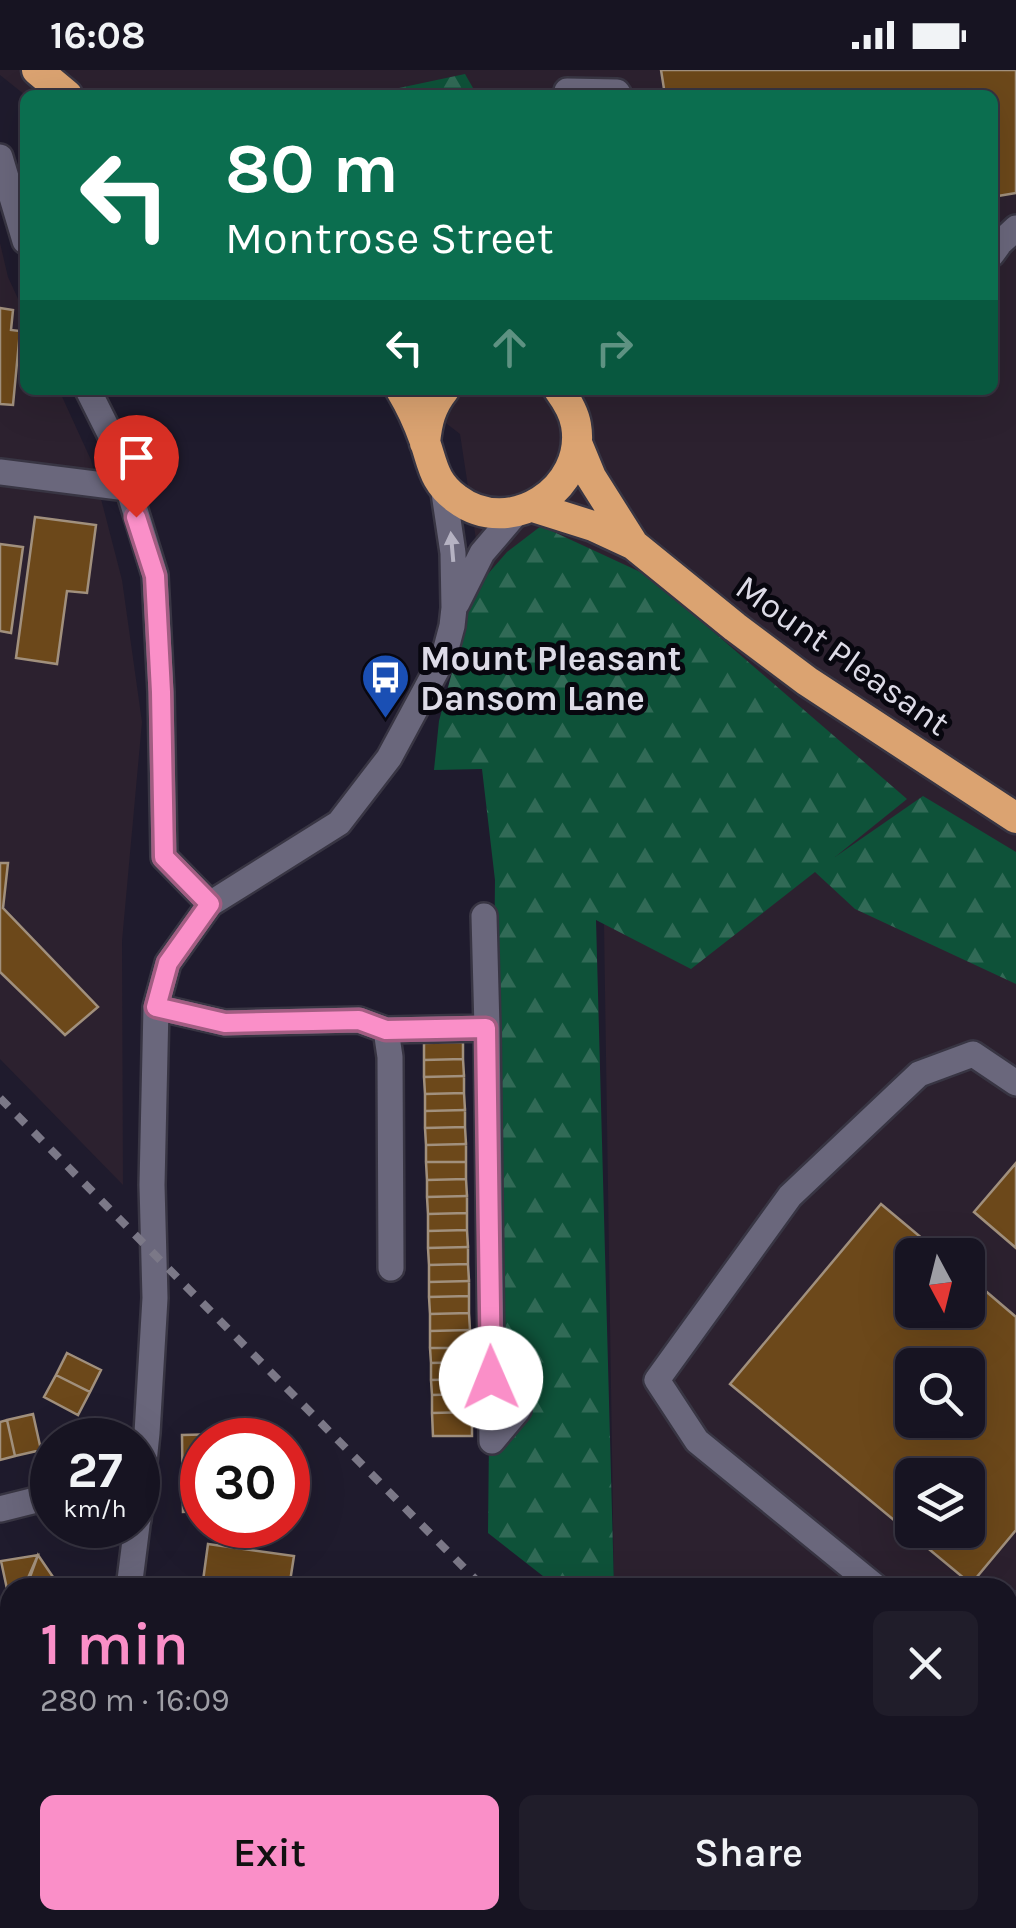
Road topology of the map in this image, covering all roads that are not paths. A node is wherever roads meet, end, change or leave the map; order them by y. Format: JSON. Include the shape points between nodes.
{"nodes":[{"id":1,"x":37,"y":70,"type":"edge"},
{"id":2,"x":566,"y":85,"type":"edge"},
{"id":3,"x":61,"y":90,"type":"edge"},
{"id":4,"x":602,"y":90,"type":"edge"},
{"id":5,"x":0,"y":158,"type":"edge"},
{"id":6,"x":20,"y":224,"type":"edge"},
{"id":7,"x":90,"y":395,"type":"edge"},
{"id":8,"x":403,"y":395,"type":"edge"},
{"id":9,"x":440,"y":395,"type":"edge"},
{"id":10,"x":566,"y":396,"type":"edge"},
{"id":11,"x":426,"y":442,"type":"junction"},
{"id":12,"x":577,"y":442,"type":"junction"},
{"id":13,"x":0,"y":472,"type":"edge"},
{"id":14,"x":443,"y":486,"type":"junction"},
{"id":15,"x":126,"y":488,"type":"junction"},
{"id":16,"x":525,"y":509,"type":"junction"},
{"id":17,"x":634,"y":545,"type":"junction"},
{"id":18,"x":454,"y":608,"type":"junction"},
{"id":19,"x":1016,"y":818,"type":"edge"},
{"id":20,"x":210,"y":904,"type":"junction"},
{"id":21,"x":484,"y":916,"type":"dead end"},
{"id":22,"x":156,"y":1007,"type":"junction"},
{"id":23,"x":486,"y":1028,"type":"junction"},
{"id":24,"x":386,"y":1030,"type":"junction"},
{"id":25,"x":1016,"y":1083,"type":"edge"},
{"id":26,"x":390,"y":1268,"type":"dead end"},
{"id":27,"x":491,"y":1378,"type":"dead end"},
{"id":28,"x":145,"y":1418,"type":"edge"},
{"id":29,"x":30,"y":1502,"type":"edge"},
{"id":30,"x":0,"y":1509,"type":"edge"},
{"id":31,"x":134,"y":1548,"type":"edge"},
{"id":32,"x":130,"y":1578,"type":"edge"},
{"id":33,"x":864,"y":1578,"type":"edge"}],
"edges":[{"from":1,"to":3,"type":"highway"},
{"from":2,"to":4,"type":"street"},
{"from":5,"to":6,"type":"street"},
{"from":7,"to":15,"type":"street","via":[[114,442]]},
{"from":8,"to":11,"type":"highway"},
{"from":9,"to":11,"type":"highway","via":[[427,420]]},
{"from":10,"to":12,"type":"highway"},
{"from":11,"to":14,"type":"highway"},
{"from":12,"to":16,"type":"highway","via":[[564,481]]},
{"from":12,"to":17,"type":"highway","via":[[590,478]]},
{"from":13,"to":15,"type":"street"},
{"from":14,"to":16,"type":"highway","via":[[476,510]]},
{"from":18,"to":14,"type":"street","one_way":true},
{"from":15,"to":20,"type":"street","via":[[155,576],[164,857]]},
{"from":16,"to":17,"type":"highway","via":[[593,526]]},
{"from":16,"to":18,"type":"street","via":[[482,553]]},
{"from":17,"to":19,"type":"highway","name":"Mount Pleasant","via":[[807,681]]},
{"from":18,"to":20,"type":"street","via":[[444,656],[389,758],[339,823]]},
{"from":20,"to":22,"type":"street","via":[[168,963]]},
{"from":21,"to":23,"type":"street"},
{"from":22,"to":24,"type":"street","via":[[225,1023],[359,1020]]},
{"from":22,"to":28,"type":"street","via":[[155,1298]]},
{"from":23,"to":24,"type":"street"},
{"from":23,"to":27,"type":"street"},
{"from":24,"to":26,"type":"street"},
{"from":25,"to":33,"type":"street","via":[[972,1054],[920,1074],[790,1196],[657,1380],[697,1441]]},
{"from":29,"to":30,"type":"street"},
{"from":31,"to":32,"type":"street"}]}
